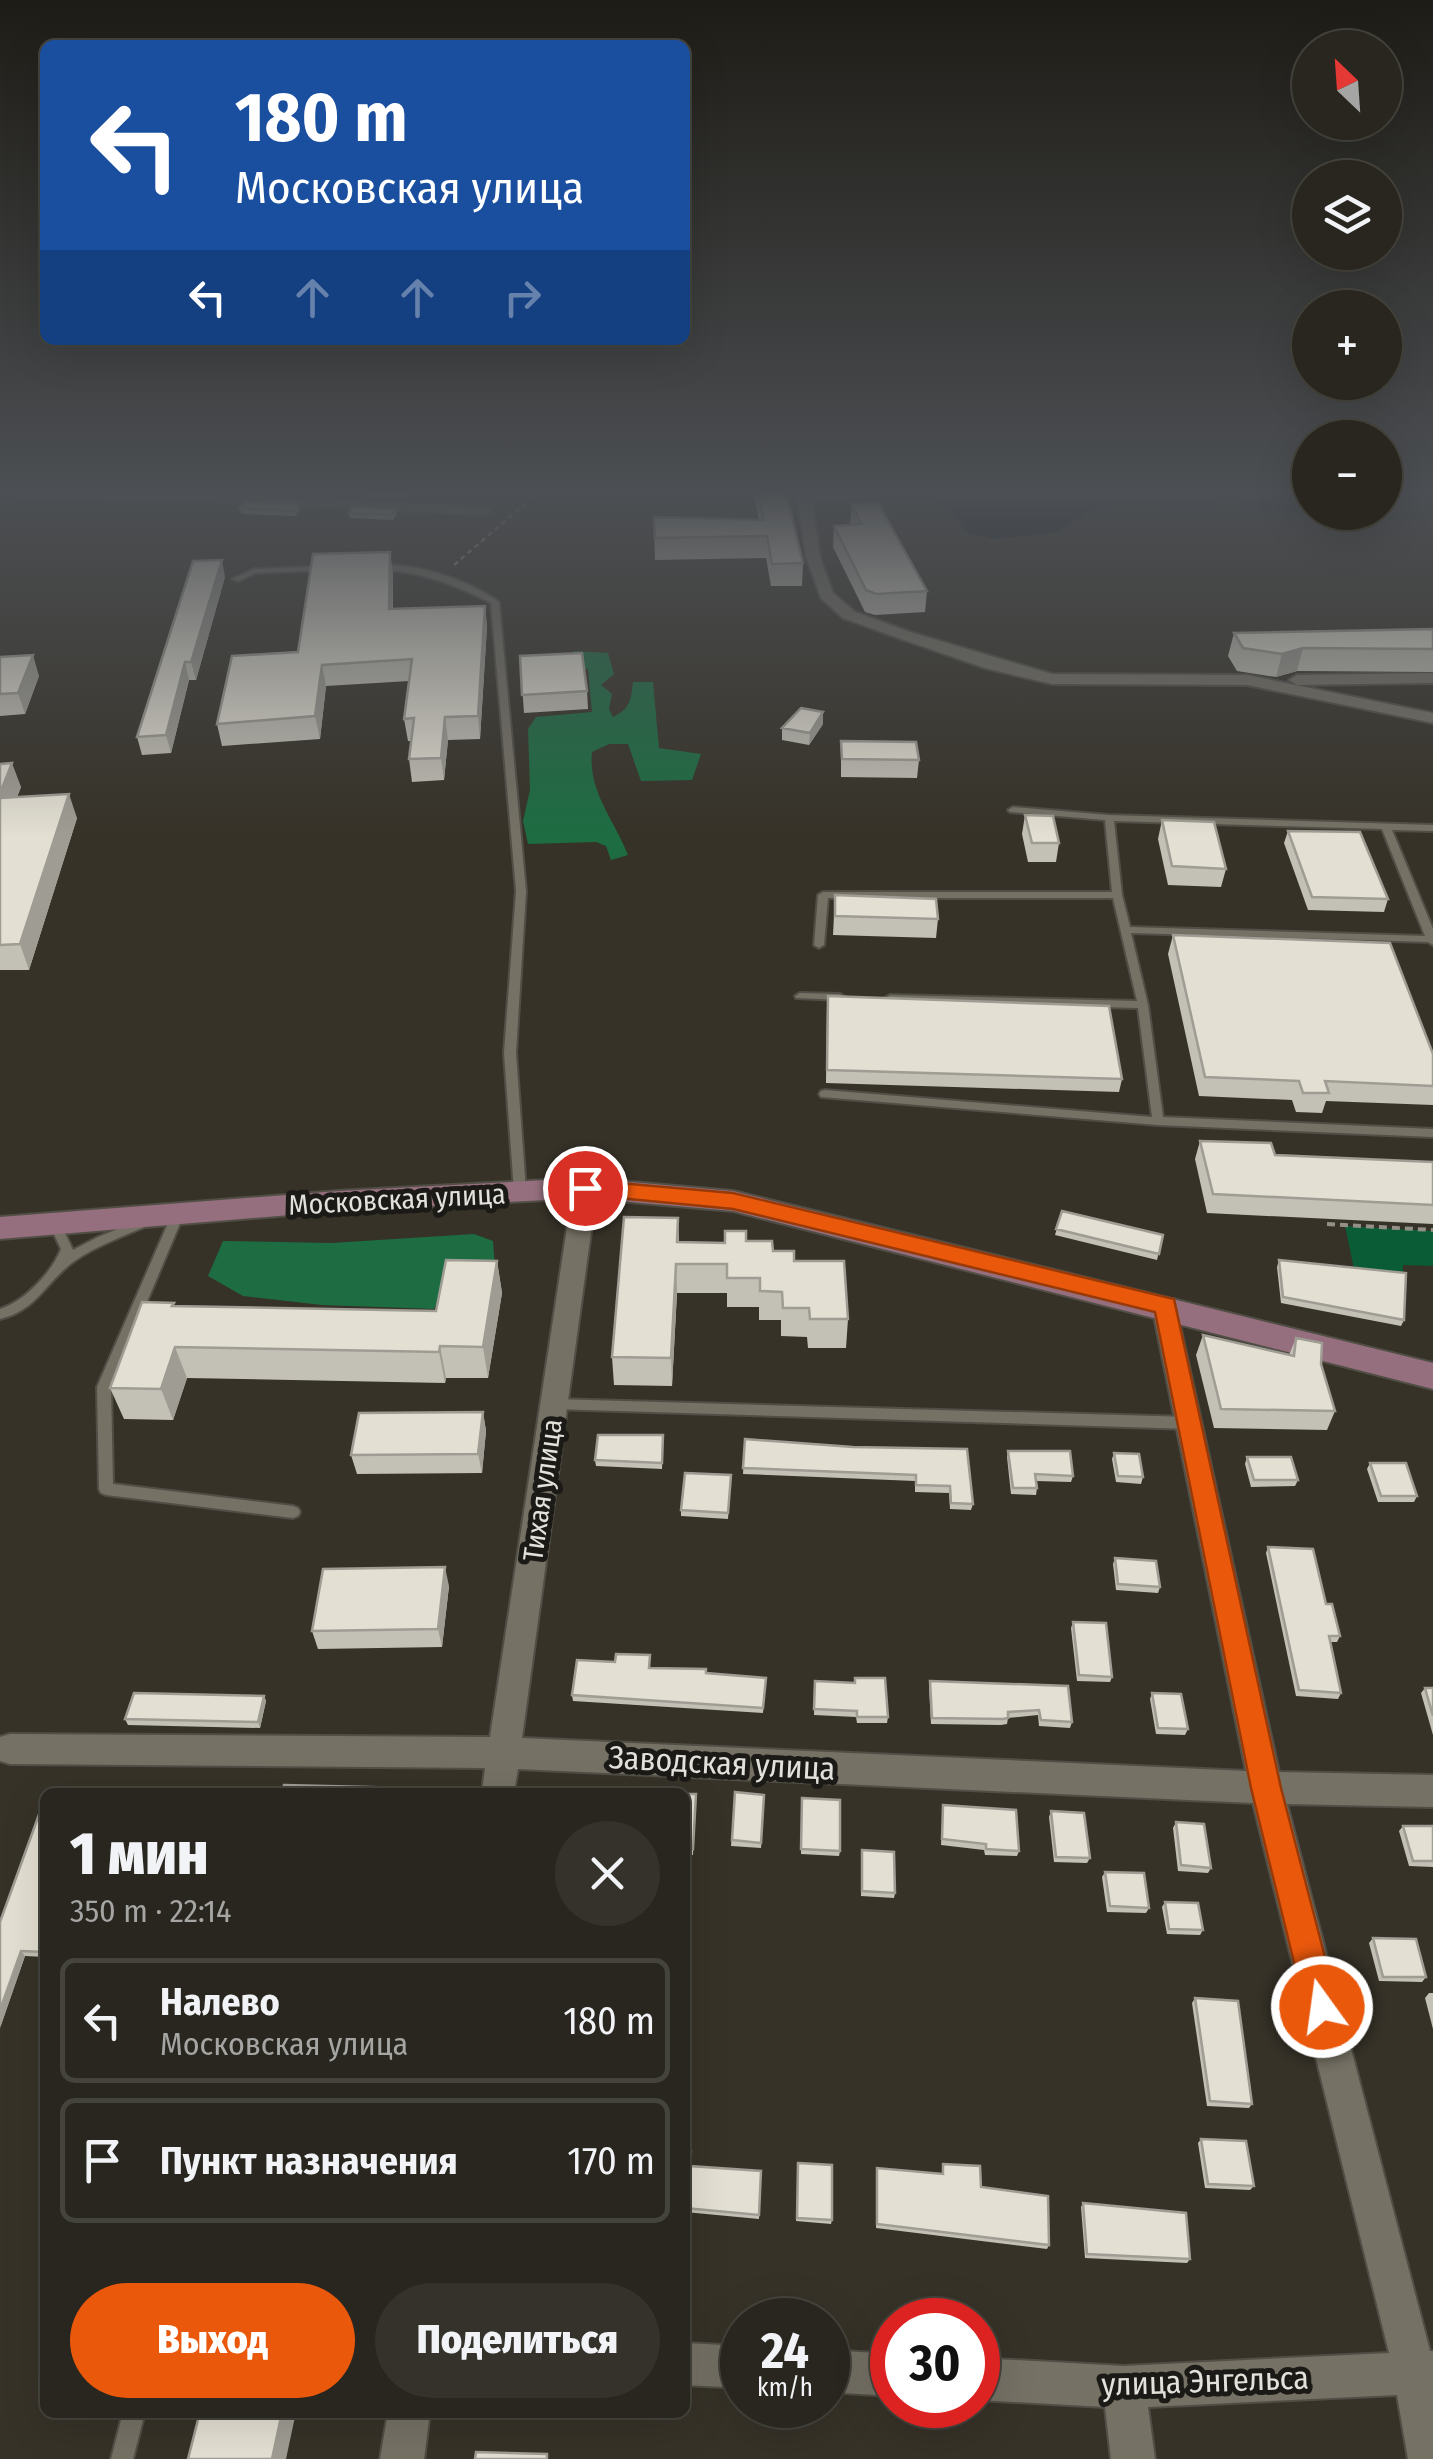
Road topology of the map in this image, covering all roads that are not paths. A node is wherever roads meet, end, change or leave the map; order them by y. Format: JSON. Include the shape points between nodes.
{"nodes":[{"id":1,"x":495,"y":607,"type":"edge"},
{"id":2,"x":840,"y":607,"type":"edge"},
{"id":3,"x":1433,"y":678,"type":"edge"},
{"id":4,"x":1247,"y":680,"type":"junction"},
{"id":5,"x":1433,"y":718,"type":"edge"},
{"id":6,"x":1013,"y":810,"type":"dead end"},
{"id":7,"x":1109,"y":818,"type":"junction"},
{"id":8,"x":1386,"y":826,"type":"junction"},
{"id":9,"x":1433,"y":828,"type":"edge"},
{"id":10,"x":1118,"y":895,"type":"junction"},
{"id":11,"x":1126,"y":930,"type":"junction"},
{"id":12,"x":1432,"y":941,"type":"edge"},
{"id":13,"x":819,"y":946,"type":"dead end"},
{"id":14,"x":800,"y":996,"type":"dead end"},
{"id":15,"x":857,"y":998,"type":"edge"},
{"id":16,"x":876,"y":998,"type":"edge"},
{"id":17,"x":1143,"y":1005,"type":"junction"},
{"id":18,"x":825,"y":1094,"type":"dead end"},
{"id":19,"x":1158,"y":1121,"type":"junction"},
{"id":20,"x":1433,"y":1133,"type":"edge"},
{"id":21,"x":585,"y":1188,"type":"junction"},
{"id":22,"x":520,"y":1191,"type":"junction"},
{"id":23,"x":169,"y":1214,"type":"junction"},
{"id":24,"x":54,"y":1224,"type":"junction"},
{"id":25,"x":0,"y":1228,"type":"edge"},
{"id":26,"x":61,"y":1265,"type":"junction"},
{"id":27,"x":1166,"y":1306,"type":"junction"},
{"id":28,"x":0,"y":1314,"type":"edge"},
{"id":29,"x":1433,"y":1376,"type":"edge"},
{"id":30,"x":554,"y":1404,"type":"junction"},
{"id":31,"x":1190,"y":1422,"type":"junction"},
{"id":32,"x":293,"y":1512,"type":"dead end"},
{"id":33,"x":5,"y":1750,"type":"edge"},
{"id":34,"x":504,"y":1753,"type":"junction"},
{"id":35,"x":499,"y":1788,"type":"edge"},
{"id":36,"x":1266,"y":1788,"type":"junction"},
{"id":37,"x":1433,"y":1790,"type":"edge"},
{"id":38,"x":690,"y":2364,"type":"edge"},
{"id":39,"x":720,"y":2366,"type":"edge"},
{"id":40,"x":1424,"y":2372,"type":"edge"},
{"id":41,"x":1000,"y":2380,"type":"edge"},
{"id":42,"x":1124,"y":2387,"type":"junction"},
{"id":43,"x":132,"y":2418,"type":"edge"},
{"id":44,"x":408,"y":2418,"type":"edge"},
{"id":45,"x":122,"y":2459,"type":"edge"},
{"id":46,"x":402,"y":2459,"type":"edge"},
{"id":47,"x":1132,"y":2459,"type":"edge"},
{"id":48,"x":1430,"y":2459,"type":"edge"}],
"edges":[{"from":1,"to":22,"type":"lane","via":[[522,891],[510,1053]]},
{"from":2,"to":4,"type":"street","via":[[1052,680]]},
{"from":3,"to":4,"type":"street"},
{"from":4,"to":5,"type":"street"},
{"from":6,"to":7,"type":"lane"},
{"from":7,"to":8,"type":"lane"},
{"from":7,"to":10,"type":"lane"},
{"from":8,"to":9,"type":"lane"},
{"from":8,"to":12,"type":"lane"},
{"from":10,"to":11,"type":"lane"},
{"from":10,"to":13,"type":"lane","via":[[823,895]]},
{"from":11,"to":12,"type":"lane"},
{"from":11,"to":17,"type":"lane"},
{"from":14,"to":15,"type":"lane"},
{"from":16,"to":17,"type":"lane"},
{"from":17,"to":19,"type":"lane"},
{"from":18,"to":19,"type":"lane"},
{"from":19,"to":20,"type":"lane"},
{"from":21,"to":22,"type":"street","name":"Московская улица"},
{"from":21,"to":27,"type":"street","name":"Московская улица","via":[[733,1201]]},
{"from":21,"to":30,"type":"street","name":"Тихая улица"},
{"from":22,"to":23,"type":"street","name":"Московская улица"},
{"from":23,"to":24,"type":"street","name":"Московская улица"},
{"from":23,"to":26,"type":"lane","via":[[97,1240]]},
{"from":23,"to":32,"type":"lane","via":[[104,1386],[106,1489]]},
{"from":24,"to":25,"type":"street","name":"Московская улица"},
{"from":24,"to":26,"type":"lane","via":[[66,1249]]},
{"from":26,"to":28,"type":"lane","via":[[33,1297]]},
{"from":27,"to":29,"type":"street","name":"Московская улица"},
{"from":27,"to":31,"type":"street"},
{"from":30,"to":31,"type":"lane"},
{"from":30,"to":34,"type":"street","name":"Тихая улица"},
{"from":31,"to":36,"type":"street"},
{"from":33,"to":34,"type":"street","name":"Заводская улица"},
{"from":34,"to":35,"type":"street","name":"Тихая улица"},
{"from":34,"to":36,"type":"street","name":"Заводская улица"},
{"from":36,"to":37,"type":"street","name":"Заводская улица"},
{"from":36,"to":40,"type":"street"},
{"from":38,"to":39,"type":"street"},
{"from":40,"to":42,"type":"street","name":"улица Энгельса"},
{"from":40,"to":48,"type":"street"},
{"from":41,"to":42,"type":"street","name":"улица Энгельса"},
{"from":42,"to":47,"type":"street"},
{"from":43,"to":45,"type":"lane"},
{"from":44,"to":46,"type":"street"}]}
